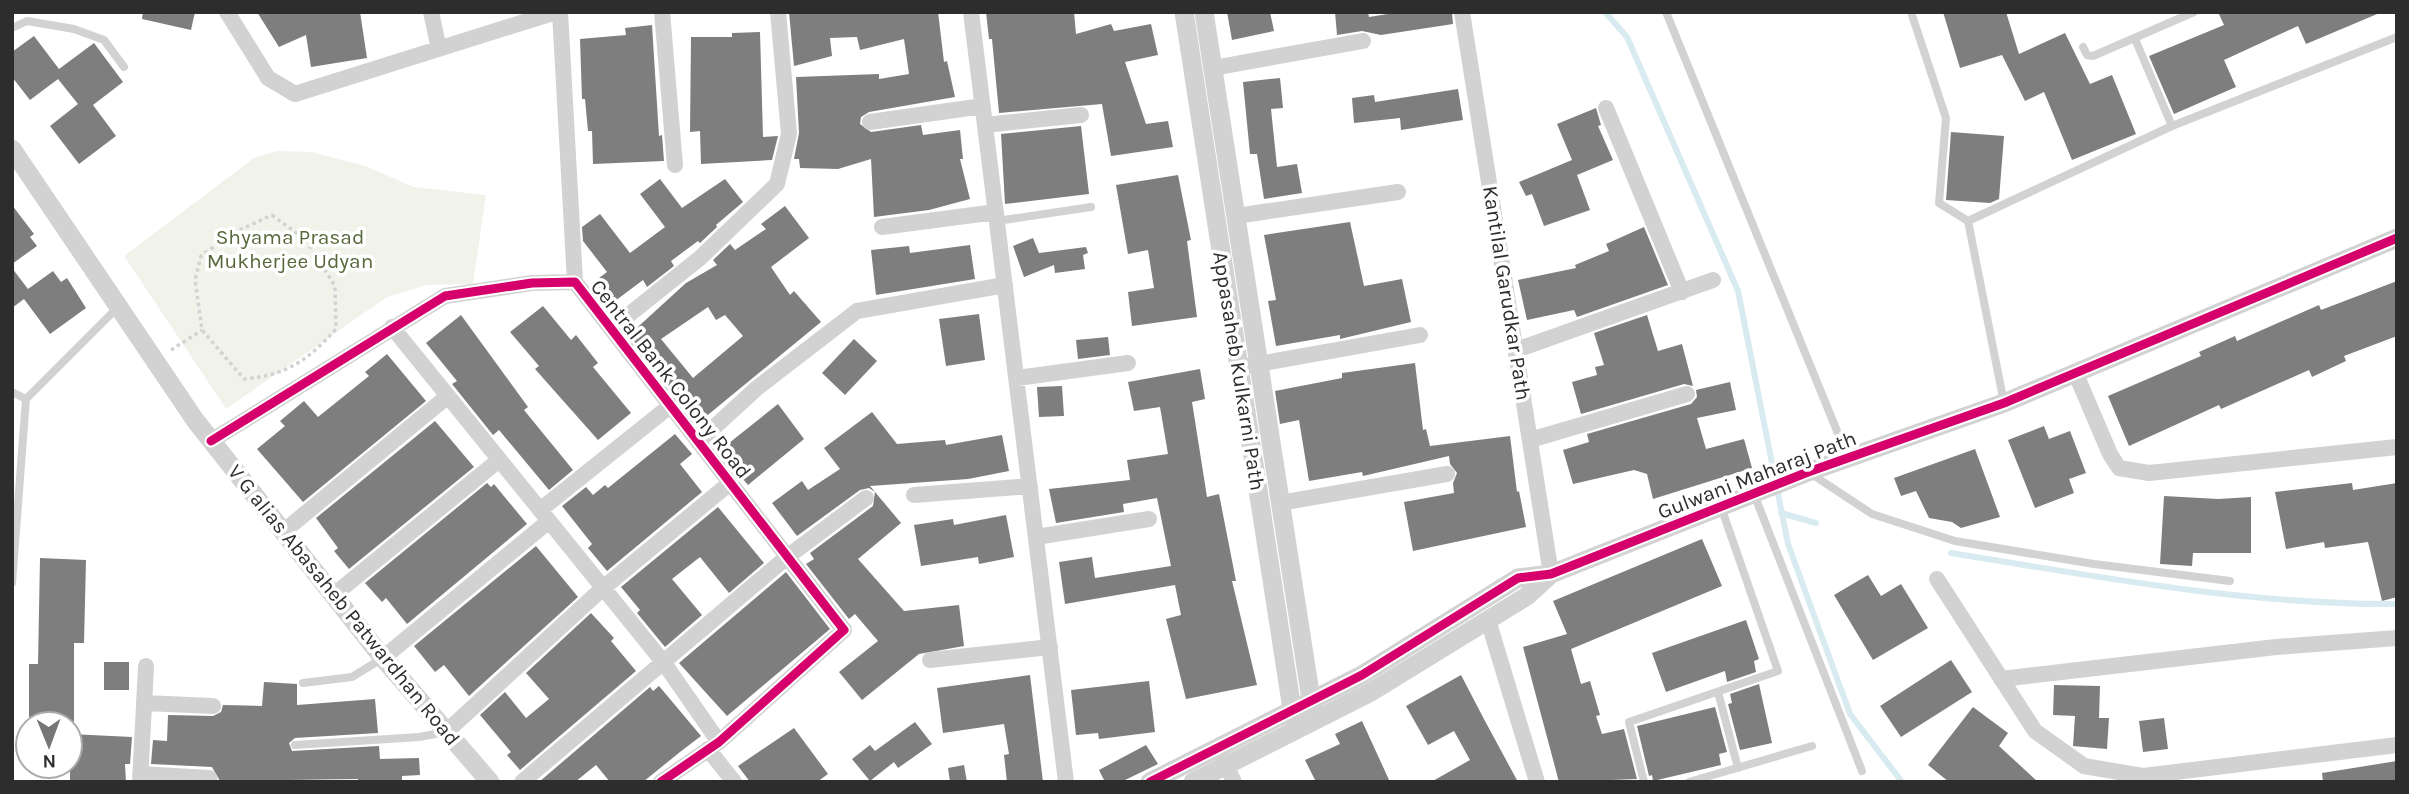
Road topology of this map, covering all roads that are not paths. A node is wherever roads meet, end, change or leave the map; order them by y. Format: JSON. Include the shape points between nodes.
{"nodes":[{"id":1,"x":227,"y":12,"type":"edge"},
{"id":2,"x":431,"y":12,"type":"edge"},
{"id":3,"x":558,"y":12,"type":"edge"},
{"id":4,"x":662,"y":12,"type":"edge"},
{"id":5,"x":778,"y":12,"type":"edge"},
{"id":6,"x":971,"y":12,"type":"edge"},
{"id":7,"x":1184,"y":12,"type":"edge"},
{"id":8,"x":1204,"y":12,"type":"edge"},
{"id":9,"x":1462,"y":12,"type":"edge"},
{"id":10,"x":1666,"y":12,"type":"edge"},
{"id":11,"x":1911,"y":12,"type":"edge"},
{"id":12,"x":2194,"y":12,"type":"edge"},
{"id":13,"x":12,"y":28,"type":"edge"},
{"id":14,"x":2397,"y":37,"type":"edge"},
{"id":15,"x":2135,"y":39,"type":"junction"},
{"id":16,"x":1363,"y":41,"type":"dead end"},
{"id":17,"x":2083,"y":47,"type":"dead end"},
{"id":18,"x":439,"y":49,"type":"junction"},
{"id":19,"x":124,"y":67,"type":"dead end"},
{"id":20,"x":1213,"y":68,"type":"junction"},
{"id":21,"x":983,"y":106,"type":"junction"},
{"id":22,"x":1606,"y":108,"type":"dead end"},
{"id":23,"x":1082,"y":115,"type":"dead end"},
{"id":24,"x":870,"y":122,"type":"dead end"},
{"id":25,"x":985,"y":125,"type":"junction"},
{"id":26,"x":2172,"y":126,"type":"junction"},
{"id":27,"x":12,"y":149,"type":"edge"},
{"id":28,"x":675,"y":165,"type":"dead end"},
{"id":29,"x":1398,"y":192,"type":"dead end"},
{"id":30,"x":1091,"y":207,"type":"dead end"},
{"id":31,"x":997,"y":216,"type":"junction"},
{"id":32,"x":1236,"y":216,"type":"junction"},
{"id":33,"x":1968,"y":221,"type":"junction"},
{"id":34,"x":883,"y":227,"type":"dead end"},
{"id":35,"x":2397,"y":238,"type":"edge"},
{"id":36,"x":1713,"y":280,"type":"dead end"},
{"id":37,"x":575,"y":282,"type":"junction"},
{"id":38,"x":1005,"y":285,"type":"junction"},
{"id":39,"x":1682,"y":292,"type":"junction"},
{"id":40,"x":119,"y":306,"type":"junction"},
{"id":41,"x":392,"y":327,"type":"junction"},
{"id":42,"x":611,"y":329,"type":"junction"},
{"id":43,"x":1420,"y":335,"type":"dead end"},
{"id":44,"x":1516,"y":350,"type":"junction"},
{"id":45,"x":1128,"y":363,"type":"dead end"},
{"id":46,"x":1249,"y":366,"type":"junction"},
{"id":47,"x":2075,"y":372,"type":"junction"},
{"id":48,"x":1017,"y":377,"type":"junction"},
{"id":49,"x":12,"y":392,"type":"edge"},
{"id":50,"x":1687,"y":394,"type":"dead end"},
{"id":51,"x":448,"y":396,"type":"junction"},
{"id":52,"x":26,"y":399,"type":"junction"},
{"id":53,"x":2004,"y":403,"type":"junction"},
{"id":54,"x":670,"y":406,"type":"junction"},
{"id":55,"x":1530,"y":440,"type":"junction"},
{"id":56,"x":211,"y":441,"type":"junction"},
{"id":57,"x":698,"y":442,"type":"junction"},
{"id":58,"x":2397,"y":447,"type":"edge"},
{"id":59,"x":1848,"y":458,"type":"junction"},
{"id":60,"x":499,"y":460,"type":"junction"},
{"id":61,"x":1808,"y":471,"type":"junction"},
{"id":62,"x":1447,"y":474,"type":"dead end"},
{"id":63,"x":730,"y":483,"type":"junction"},
{"id":64,"x":1030,"y":486,"type":"junction"},
{"id":65,"x":1754,"y":494,"type":"junction"},
{"id":66,"x":914,"y":495,"type":"dead end"},
{"id":67,"x":866,"y":498,"type":"dead end"},
{"id":68,"x":1280,"y":503,"type":"junction"},
{"id":69,"x":1721,"y":507,"type":"junction"},
{"id":70,"x":544,"y":516,"type":"junction"},
{"id":71,"x":1149,"y":519,"type":"dead end"},
{"id":72,"x":284,"y":531,"type":"junction"},
{"id":73,"x":1036,"y":537,"type":"junction"},
{"id":74,"x":788,"y":557,"type":"junction"},
{"id":75,"x":1551,"y":574,"type":"junction"},
{"id":76,"x":1937,"y":579,"type":"dead end"},
{"id":77,"x":2230,"y":581,"type":"dead end"},
{"id":78,"x":12,"y":583,"type":"edge"},
{"id":79,"x":603,"y":588,"type":"junction"},
{"id":80,"x":335,"y":594,"type":"junction"},
{"id":81,"x":1488,"y":620,"type":"junction"},
{"id":82,"x":2397,"y":638,"type":"edge"},
{"id":83,"x":1050,"y":648,"type":"junction"},
{"id":84,"x":383,"y":659,"type":"junction"},
{"id":85,"x":930,"y":660,"type":"dead end"},
{"id":86,"x":664,"y":663,"type":"junction"},
{"id":87,"x":146,"y":666,"type":"dead end"},
{"id":88,"x":2001,"y":679,"type":"junction"},
{"id":89,"x":303,"y":683,"type":"dead end"},
{"id":90,"x":1718,"y":692,"type":"junction"},
{"id":91,"x":1311,"y":699,"type":"junction"},
{"id":92,"x":144,"y":703,"type":"junction"},
{"id":93,"x":214,"y":706,"type":"dead end"},
{"id":94,"x":1292,"y":709,"type":"junction"},
{"id":95,"x":1316,"y":718,"type":"junction"},
{"id":96,"x":1298,"y":728,"type":"junction"},
{"id":97,"x":446,"y":732,"type":"junction"},
{"id":98,"x":714,"y":745,"type":"junction"},
{"id":99,"x":2397,"y":745,"type":"edge"},
{"id":100,"x":295,"y":746,"type":"dead end"},
{"id":101,"x":1812,"y":746,"type":"dead end"},
{"id":102,"x":1226,"y":765,"type":"edge"},
{"id":103,"x":1738,"y":768,"type":"junction"},
{"id":104,"x":1862,"y":771,"type":"dead end"},
{"id":105,"x":2214,"y":775,"type":"edge"},
{"id":106,"x":140,"y":778,"type":"edge"},
{"id":107,"x":210,"y":782,"type":"edge"},
{"id":108,"x":490,"y":782,"type":"edge"},
{"id":109,"x":522,"y":782,"type":"edge"},
{"id":110,"x":662,"y":782,"type":"edge"},
{"id":111,"x":734,"y":782,"type":"edge"},
{"id":112,"x":1066,"y":782,"type":"edge"},
{"id":113,"x":1150,"y":782,"type":"edge"},
{"id":114,"x":1193,"y":782,"type":"edge"},
{"id":115,"x":1537,"y":782,"type":"edge"},
{"id":116,"x":1644,"y":782,"type":"edge"},
{"id":117,"x":1689,"y":782,"type":"edge"}],
"edges":[{"from":1,"to":18,"type":"street","via":[[268,78],[295,94]]},
{"from":2,"to":18,"type":"street"},
{"from":3,"to":18,"type":"street"},
{"from":3,"to":37,"type":"street"},
{"from":4,"to":28,"type":"street"},
{"from":5,"to":42,"type":"street","via":[[789,134],[777,184],[699,258]]},
{"from":6,"to":21,"type":"street"},
{"from":7,"to":46,"type":"street","name":"Appasaheb Kulkarni Path"},
{"from":8,"to":20,"type":"street","name":"Appasaheb Kulkarni Path"},
{"from":9,"to":44,"type":"street","name":"Kantilal Garudkar Path"},
{"from":10,"to":59,"type":"lane"},
{"from":11,"to":33,"type":"lane","via":[[1946,118],[1939,203]]},
{"from":12,"to":15,"type":"lane"},
{"from":13,"to":19,"type":"lane","via":[[27,21],[74,29],[104,40]]},
{"from":14,"to":26,"type":"lane"},
{"from":15,"to":17,"type":"lane","via":[[2093,56]]},
{"from":15,"to":26,"type":"lane"},
{"from":16,"to":20,"type":"street"},
{"from":20,"to":32,"type":"street","name":"Appasaheb Kulkarni Path"},
{"from":21,"to":24,"type":"street"},
{"from":21,"to":25,"type":"street"},
{"from":22,"to":39,"type":"street"},
{"from":23,"to":25,"type":"street"},
{"from":25,"to":31,"type":"street"},
{"from":26,"to":33,"type":"lane"},
{"from":27,"to":40,"type":"street","name":"V G alias Abasaheb Patwardhan Road"},
{"from":29,"to":32,"type":"street"},
{"from":30,"to":31,"type":"lane"},
{"from":31,"to":34,"type":"street"},
{"from":31,"to":38,"type":"street"},
{"from":32,"to":46,"type":"street","name":"Appasaheb Kulkarni Path"},
{"from":33,"to":53,"type":"lane"},
{"from":35,"to":47,"type":"street","name":"Gulwani Maharaj Path"},
{"from":36,"to":39,"type":"street"},
{"from":37,"to":41,"type":"street","name":"Central Bank Colony Road","via":[[532,283],[445,296]]},
{"from":37,"to":42,"type":"street","name":"Central Bank Colony Road"},
{"from":38,"to":48,"type":"street"},
{"from":38,"to":57,"type":"street","via":[[857,311],[757,388]]},
{"from":39,"to":44,"type":"street"},
{"from":40,"to":52,"type":"lane"},
{"from":40,"to":56,"type":"street","name":"V G alias Abasaheb Patwardhan Road"},
{"from":41,"to":51,"type":"street"},
{"from":41,"to":56,"type":"street","name":"Central Bank Colony Road"},
{"from":42,"to":54,"type":"street","name":"Central Bank Colony Road"},
{"from":43,"to":46,"type":"street"},
{"from":44,"to":55,"type":"street","name":"Kantilal Garudkar Path"},
{"from":45,"to":48,"type":"street"},
{"from":46,"to":68,"type":"street","name":"Appasaheb Kulkarni Path"},
{"from":46,"to":94,"type":"street","name":"Appasaheb Kulkarni Path"},
{"from":47,"to":53,"type":"street","name":"Gulwani Maharaj Path"},
{"from":47,"to":58,"type":"street","via":[[2119,468],[2150,473]]},
{"from":48,"to":64,"type":"street"},
{"from":49,"to":52,"type":"lane"},
{"from":50,"to":55,"type":"street"},
{"from":51,"to":60,"type":"street"},
{"from":51,"to":72,"type":"street"},
{"from":52,"to":78,"type":"lane"},
{"from":53,"to":59,"type":"street","name":"Gulwani Maharaj Path"},
{"from":54,"to":57,"type":"street","name":"Central Bank Colony Road"},
{"from":54,"to":70,"type":"street","name":"Central Bank Colony Road"},
{"from":55,"to":75,"type":"street","name":"Kantilal Garudkar Path"},
{"from":56,"to":72,"type":"street","name":"V G alias Abasaheb Patwardhan Road"},
{"from":57,"to":63,"type":"street","name":"Central Bank Colony Road"},
{"from":59,"to":61,"type":"street","name":"Gulwani Maharaj Path"},
{"from":60,"to":70,"type":"street"},
{"from":60,"to":80,"type":"street"},
{"from":61,"to":65,"type":"street","name":"Gulwani Maharaj Path"},
{"from":61,"to":77,"type":"lane","via":[[1872,514],[1955,541]]},
{"from":62,"to":68,"type":"street"},
{"from":63,"to":74,"type":"street","name":"Central Bank Colony Road"},
{"from":63,"to":79,"type":"street"},
{"from":64,"to":66,"type":"street"},
{"from":64,"to":73,"type":"street"},
{"from":65,"to":69,"type":"street","name":"Gulwani Maharaj Path"},
{"from":65,"to":104,"type":"lane"},
{"from":67,"to":74,"type":"street"},
{"from":68,"to":91,"type":"street","name":"Appasaheb Kulkarni Path"},
{"from":69,"to":75,"type":"street","name":"Gulwani Maharaj Path"},
{"from":69,"to":90,"type":"lane","via":[[1778,671]]},
{"from":70,"to":79,"type":"street"},
{"from":70,"to":84,"type":"street","name":"Central Bank Colony Road"},
{"from":71,"to":73,"type":"street"},
{"from":72,"to":80,"type":"street","name":"V G alias Abasaheb Patwardhan Road"},
{"from":73,"to":83,"type":"street"},
{"from":74,"to":86,"type":"street"},
{"from":74,"to":98,"type":"street","name":"Central Bank Colony Road","via":[[844,630]]},
{"from":75,"to":81,"type":"street","name":"Gulwani Maharaj Path","via":[[1527,596]]},
{"from":75,"to":91,"type":"street","name":"Gulwani Maharaj Path","via":[[1518,578],[1362,675]]},
{"from":76,"to":88,"type":"street"},
{"from":79,"to":86,"type":"street"},
{"from":79,"to":97,"type":"street"},
{"from":80,"to":84,"type":"street","name":"V G alias Abasaheb Patwardhan Road"},
{"from":81,"to":95,"type":"street","name":"Gulwani Maharaj Path","via":[[1371,692]]},
{"from":81,"to":115,"type":"street"},
{"from":82,"to":88,"type":"street","via":[[2276,647]]},
{"from":83,"to":85,"type":"street"},
{"from":83,"to":112,"type":"street"},
{"from":84,"to":89,"type":"lane","via":[[352,677]]},
{"from":84,"to":97,"type":"street","name":"V G alias Abasaheb Patwardhan Road"},
{"from":86,"to":98,"type":"street"},
{"from":86,"to":109,"type":"street"},
{"from":87,"to":92,"type":"street"},
{"from":88,"to":105,"type":"street","via":[[2035,731],[2084,766],[2143,776]]},
{"from":90,"to":103,"type":"lane"},
{"from":90,"to":116,"type":"lane","via":[[1629,722]]},
{"from":91,"to":94,"type":"street","name":"Gulwani Maharaj Path"},
{"from":91,"to":95,"type":"street","name":"Appasaheb Kulkarni Path"},
{"from":92,"to":93,"type":"street"},
{"from":92,"to":106,"type":"street"},
{"from":94,"to":96,"type":"street","name":"Appasaheb Kulkarni Path"},
{"from":94,"to":102,"type":"street","name":"Gulwani Maharaj Path"},
{"from":95,"to":96,"type":"street","name":"Gulwani Maharaj Path"},
{"from":96,"to":102,"type":"street","name":"Gulwani Maharaj Path"},
{"from":97,"to":100,"type":"lane"},
{"from":97,"to":108,"type":"street","name":"V G alias Abasaheb Patwardhan Road"},
{"from":98,"to":110,"type":"street","name":"Central Bank Colony Road"},
{"from":98,"to":111,"type":"street"},
{"from":99,"to":105,"type":"street"},
{"from":101,"to":103,"type":"lane"},
{"from":102,"to":113,"type":"street","name":"Gulwani Maharaj Path"},
{"from":102,"to":114,"type":"street","name":"Gulwani Maharaj Path"},
{"from":103,"to":117,"type":"lane"},
{"from":106,"to":107,"type":"street","via":[[209,778]]}]}
